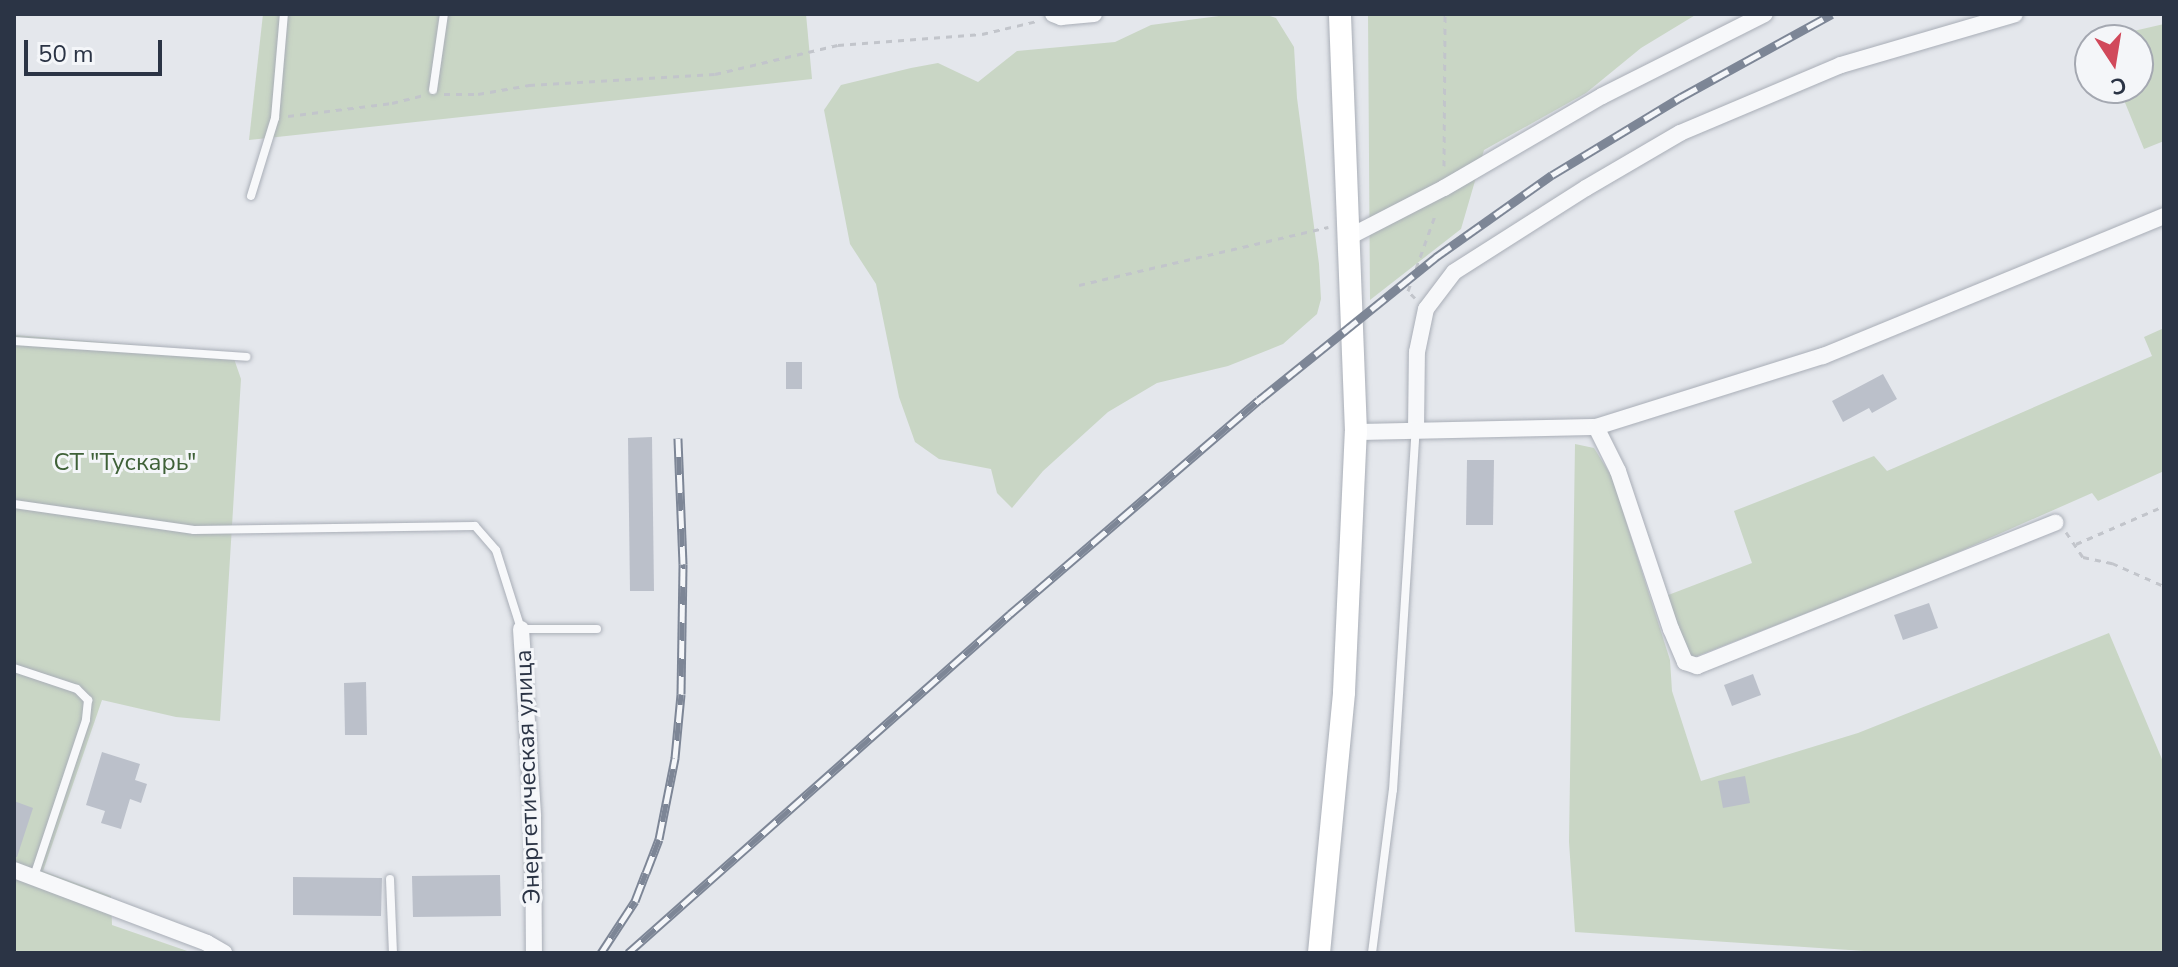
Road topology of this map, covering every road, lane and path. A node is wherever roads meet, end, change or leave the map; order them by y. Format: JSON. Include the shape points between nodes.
{"nodes":[{"id":1,"x":284,"y":14,"type":"edge"},
{"id":2,"x":444,"y":14,"type":"edge"},
{"id":3,"x":1094,"y":14,"type":"edge"},
{"id":4,"x":1340,"y":14,"type":"edge"},
{"id":5,"x":1445,"y":14,"type":"edge"},
{"id":6,"x":1765,"y":14,"type":"edge"},
{"id":7,"x":2015,"y":14,"type":"edge"},
{"id":8,"x":1057,"y":15,"type":"edge"},
{"id":9,"x":433,"y":90,"type":"junction"},
{"id":10,"x":275,"y":118,"type":"junction"},
{"id":11,"x":1444,"y":188,"type":"junction"},
{"id":12,"x":251,"y":196,"type":"dead end"},
{"id":13,"x":2164,"y":216,"type":"edge"},
{"id":14,"x":1347,"y":230,"type":"junction"},
{"id":15,"x":1079,"y":285,"type":"dead end"},
{"id":16,"x":1426,"y":309,"type":"junction"},
{"id":17,"x":14,"y":341,"type":"edge"},
{"id":18,"x":246,"y":357,"type":"dead end"},
{"id":19,"x":1596,"y":427,"type":"junction"},
{"id":20,"x":1416,"y":429,"type":"junction"},
{"id":21,"x":1356,"y":432,"type":"junction"},
{"id":22,"x":14,"y":504,"type":"edge"},
{"id":23,"x":2164,"y":506,"type":"edge"},
{"id":24,"x":2055,"y":523,"type":"joint"},
{"id":25,"x":2076,"y":545,"type":"junction"},
{"id":26,"x":2164,"y":586,"type":"edge"},
{"id":27,"x":521,"y":629,"type":"junction"},
{"id":28,"x":597,"y":629,"type":"dead end"},
{"id":29,"x":14,"y":668,"type":"edge"},
{"id":30,"x":14,"y":870,"type":"edge"},
{"id":31,"x":34,"y":876,"type":"junction"},
{"id":32,"x":390,"y":879,"type":"dead end"},
{"id":33,"x":224,"y":953,"type":"edge"},
{"id":34,"x":393,"y":953,"type":"edge"},
{"id":35,"x":534,"y":953,"type":"edge"},
{"id":36,"x":1319,"y":953,"type":"edge"},
{"id":37,"x":1372,"y":953,"type":"edge"}],
"edges":[{"from":1,"to":10,"type":"lane"},
{"from":2,"to":9,"type":"lane"},
{"from":3,"to":8,"type":"street"},
{"from":4,"to":14,"type":"main road"},
{"from":5,"to":11,"type":"path"},
{"from":6,"to":11,"type":"street","via":[[1602,96]]},
{"from":7,"to":16,"type":"street","via":[[1841,65],[1680,133],[1454,272]]},
{"from":8,"to":9,"type":"path","via":[[982,34],[838,45],[715,74],[529,85],[447,96]]},
{"from":9,"to":10,"type":"path","via":[[415,99]]},
{"from":10,"to":12,"type":"lane"},
{"from":11,"to":14,"type":"street"},
{"from":11,"to":16,"type":"path","via":[[1408,291]]},
{"from":13,"to":19,"type":"street","via":[[1823,356]]},
{"from":14,"to":15,"type":"path"},
{"from":14,"to":21,"type":"main road"},
{"from":16,"to":20,"type":"street","via":[[1417,352]]},
{"from":17,"to":18,"type":"lane"},
{"from":19,"to":20,"type":"street"},
{"from":19,"to":24,"type":"street","via":[[1618,471],[1671,629],[1685,662],[1697,666]]},
{"from":20,"to":21,"type":"street"},
{"from":20,"to":37,"type":"lane","via":[[1393,790]]},
{"from":21,"to":36,"type":"main road","via":[[1344,692]]},
{"from":22,"to":27,"type":"lane","via":[[194,530],[475,526],[496,550]]},
{"from":23,"to":25,"type":"path"},
{"from":24,"to":25,"type":"path"},
{"from":25,"to":26,"type":"path","via":[[2083,557],[2112,563]]},
{"from":27,"to":28,"type":"lane","name":"Энергетическая улица"},
{"from":27,"to":35,"type":"street","name":"Энергетическая улица","via":[[533,817]]},
{"from":29,"to":31,"type":"lane","via":[[77,689],[88,700]]},
{"from":30,"to":31,"type":"street"},
{"from":31,"to":33,"type":"street"},
{"from":32,"to":34,"type":"lane"}]}
